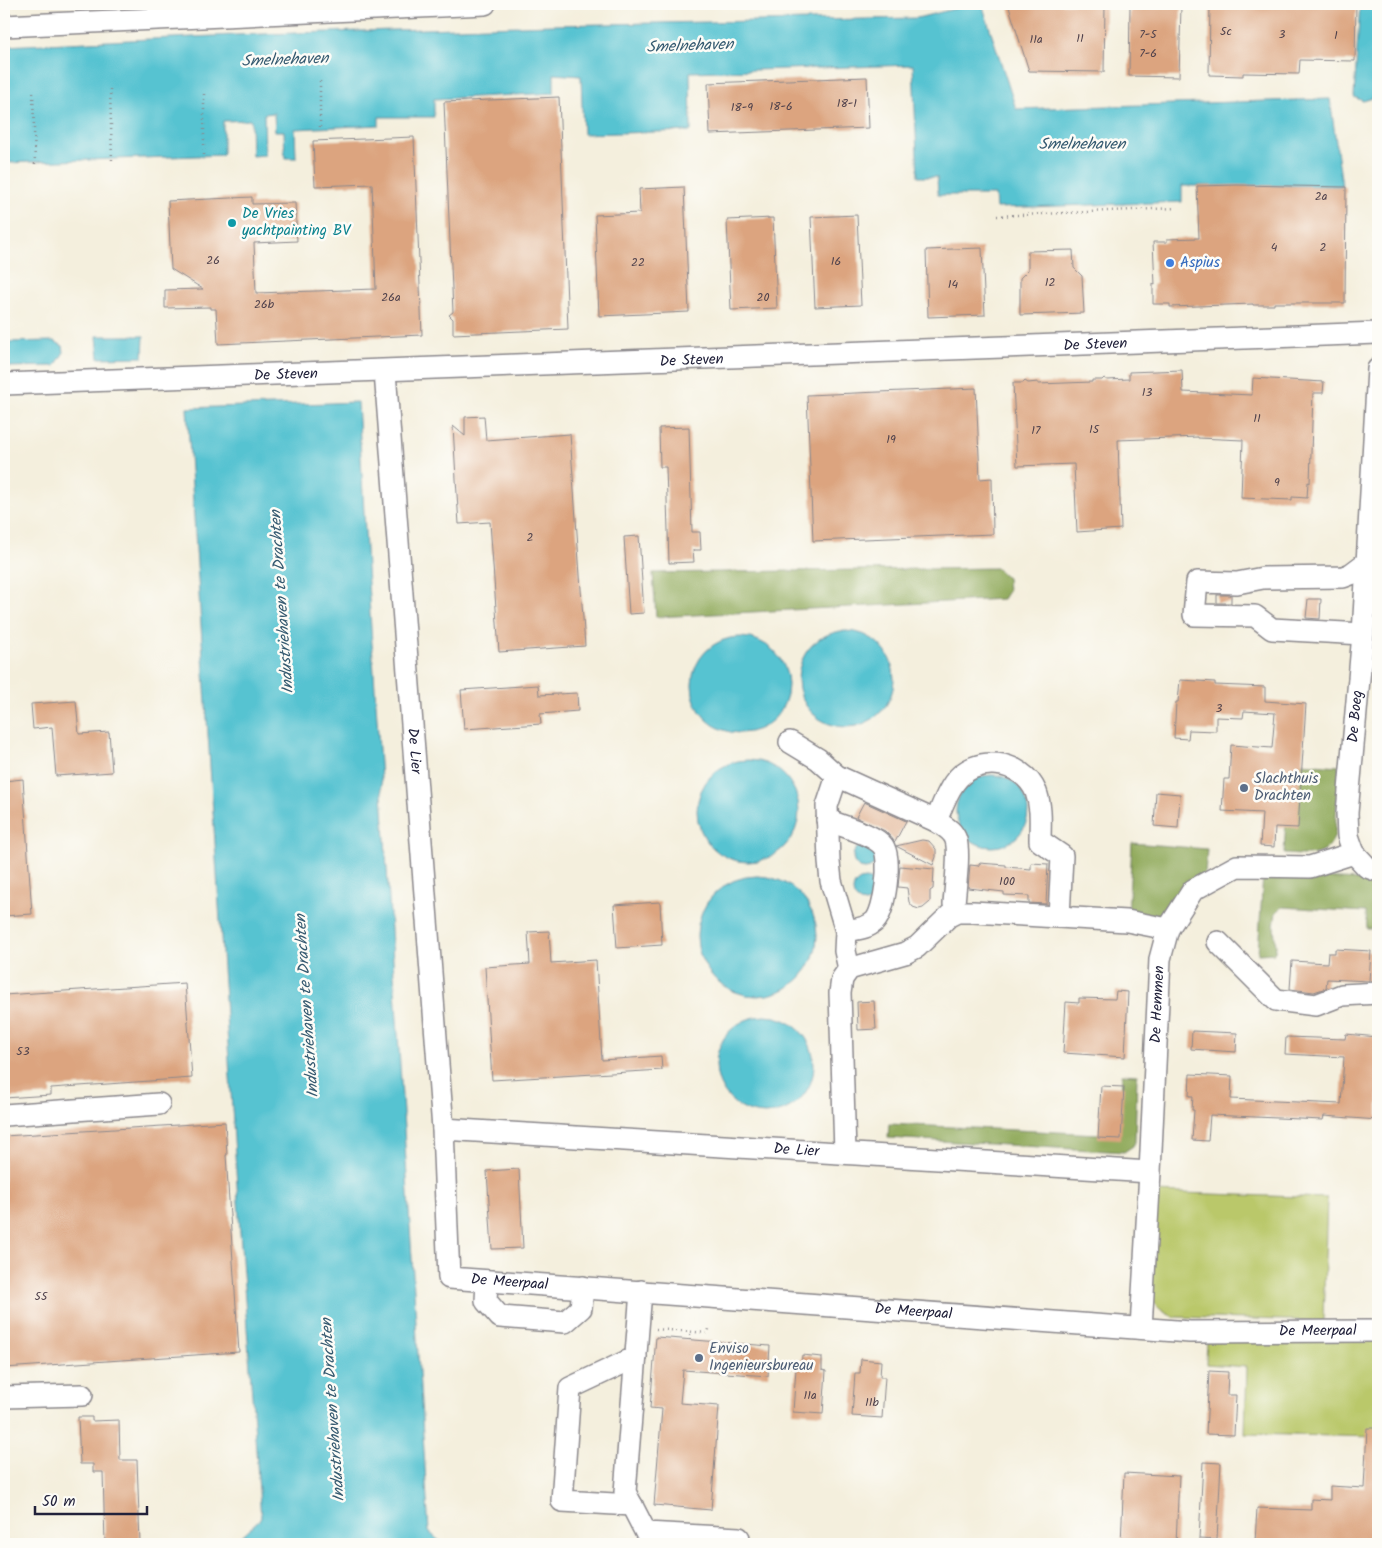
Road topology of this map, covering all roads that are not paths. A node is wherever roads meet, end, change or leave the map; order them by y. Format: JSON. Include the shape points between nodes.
{"nodes":[{"id":1,"x":486,"y":4,"type":"edge"},
{"id":2,"x":4,"y":26,"type":"edge"},
{"id":3,"x":1378,"y":333,"type":"edge"},
{"id":4,"x":1378,"y":369,"type":"edge"},
{"id":5,"x":384,"y":372,"type":"junction"},
{"id":6,"x":4,"y":384,"type":"edge"},
{"id":7,"x":1367,"y":562,"type":"junction"},
{"id":8,"x":1363,"y":634,"type":"junction"},
{"id":9,"x":790,"y":742,"type":"dead end"},
{"id":10,"x":837,"y":776,"type":"junction"},
{"id":11,"x":827,"y":820,"type":"junction"},
{"id":12,"x":936,"y":821,"type":"junction"},
{"id":13,"x":1354,"y":853,"type":"junction"},
{"id":14,"x":1378,"y":871,"type":"edge"},
{"id":15,"x":957,"y":912,"type":"junction"},
{"id":16,"x":1059,"y":917,"type":"junction"},
{"id":17,"x":1168,"y":929,"type":"junction"},
{"id":18,"x":846,"y":931,"type":"junction"},
{"id":19,"x":1218,"y":942,"type":"dead end"},
{"id":20,"x":849,"y":969,"type":"junction"},
{"id":21,"x":1378,"y":993,"type":"edge"},
{"id":22,"x":159,"y":1104,"type":"dead end"},
{"id":23,"x":4,"y":1115,"type":"edge"},
{"id":24,"x":443,"y":1129,"type":"junction"},
{"id":25,"x":845,"y":1152,"type":"junction"},
{"id":26,"x":1150,"y":1172,"type":"junction"},
{"id":27,"x":449,"y":1278,"type":"joint"},
{"id":28,"x":487,"y":1281,"type":"junction"},
{"id":29,"x":583,"y":1287,"type":"junction"},
{"id":30,"x":642,"y":1291,"type":"junction"},
{"id":31,"x":1141,"y":1328,"type":"junction"},
{"id":32,"x":1378,"y":1331,"type":"edge"},
{"id":33,"x":636,"y":1357,"type":"junction"},
{"id":34,"x":82,"y":1395,"type":"dead end"},
{"id":35,"x":4,"y":1397,"type":"edge"},
{"id":36,"x":632,"y":1505,"type":"junction"},
{"id":37,"x":739,"y":1538,"type":"dead end"}],
"edges":[{"from":1,"to":2,"type":"street"},
{"from":3,"to":5,"type":"street","name":"De Steven"},
{"from":4,"to":7,"type":"street","name":"De Boeg"},
{"from":5,"to":6,"type":"street","name":"De Steven"},
{"from":5,"to":24,"type":"street","name":"De Lier"},
{"from":7,"to":8,"type":"street","name":"De Boeg"},
{"from":7,"to":8,"type":"street","via":[[1343,577],[1197,582],[1194,615],[1256,616],[1272,628]]},
{"from":8,"to":13,"type":"street","name":"De Boeg","via":[[1347,813],[1348,836]]},
{"from":9,"to":10,"type":"street","via":[[818,759]]},
{"from":10,"to":11,"type":"street","via":[[829,799]]},
{"from":10,"to":12,"type":"street"},
{"from":11,"to":18,"type":"street","via":[[831,881]]},
{"from":11,"to":18,"type":"street","via":[[872,838],[884,847],[886,855],[886,883],[880,915],[870,925]]},
{"from":12,"to":15,"type":"street","via":[[956,838],[954,904]]},
{"from":12,"to":16,"type":"street","via":[[954,782],[973,767],[997,764],[1019,772],[1035,790],[1039,801],[1040,842],[1062,856]]},
{"from":13,"to":14,"type":"street","via":[[1367,867]]},
{"from":13,"to":17,"type":"street","name":"De Hemmen","via":[[1310,867],[1237,866],[1193,890]]},
{"from":15,"to":16,"type":"street"},
{"from":15,"to":20,"type":"street","via":[[917,947]]},
{"from":16,"to":17,"type":"street","via":[[1128,921]]},
{"from":17,"to":26,"type":"street","name":"De Hemmen","via":[[1160,960]]},
{"from":18,"to":20,"type":"street","via":[[845,951]]},
{"from":19,"to":21,"type":"street","via":[[1276,1000],[1316,1005],[1342,995]]},
{"from":20,"to":25,"type":"street","via":[[842,979],[840,992]]},
{"from":22,"to":23,"type":"street"},
{"from":24,"to":25,"type":"street","name":"De Lier"},
{"from":24,"to":27,"type":"street","name":"De Lier"},
{"from":25,"to":26,"type":"street","name":"De Lier"},
{"from":26,"to":31,"type":"street","name":"De Hemmen"},
{"from":27,"to":28,"type":"street","name":"De Meerpaal"},
{"from":28,"to":29,"type":"street","name":"De Meerpaal"},
{"from":28,"to":29,"type":"street","via":[[486,1301],[500,1316],[565,1322],[581,1308]]},
{"from":29,"to":30,"type":"street","name":"De Meerpaal"},
{"from":30,"to":31,"type":"street","name":"De Meerpaal"},
{"from":30,"to":33,"type":"street"},
{"from":31,"to":32,"type":"street","name":"De Meerpaal","via":[[1190,1332]]},
{"from":33,"to":36,"type":"street","via":[[625,1492]]},
{"from":33,"to":36,"type":"street","via":[[570,1388],[562,1501]]},
{"from":34,"to":35,"type":"street"},
{"from":36,"to":37,"type":"street","via":[[646,1533]]}]}
